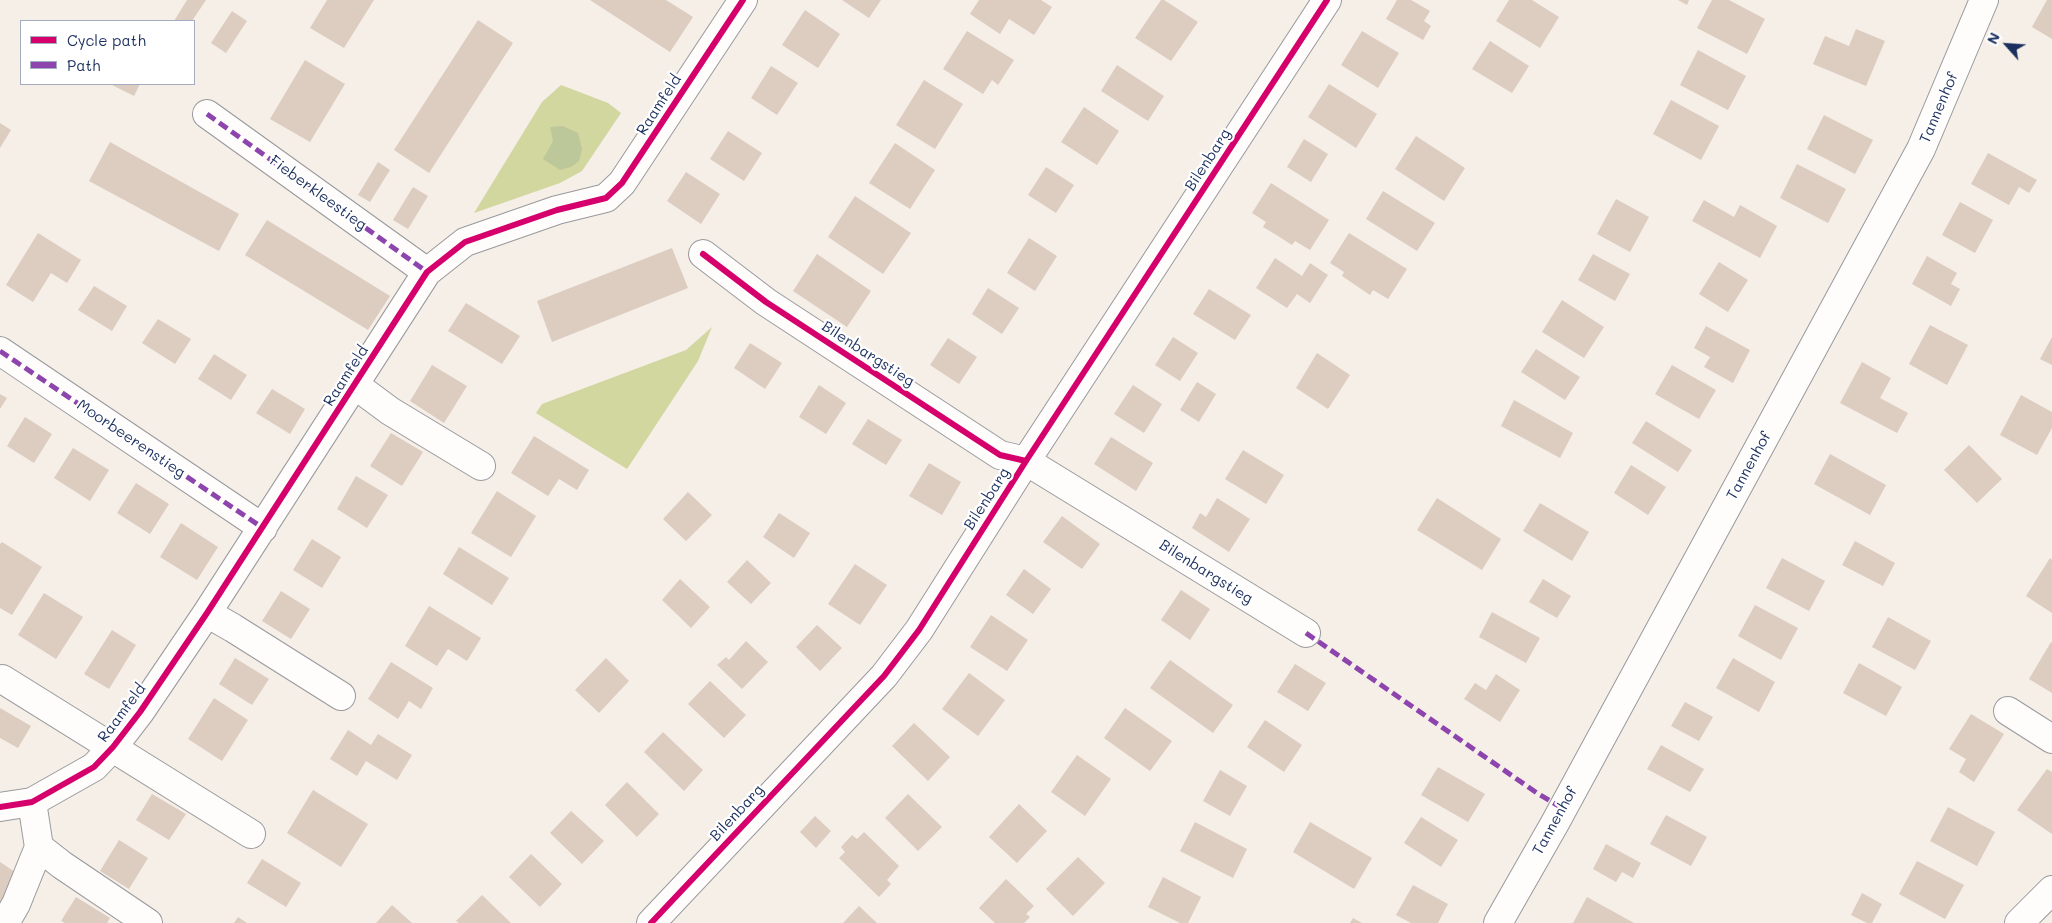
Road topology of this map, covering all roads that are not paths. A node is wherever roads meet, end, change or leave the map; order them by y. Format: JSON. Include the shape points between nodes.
{"nodes":[{"id":1,"x":743,"y":0,"type":"edge"},
{"id":2,"x":1327,"y":0,"type":"edge"},
{"id":3,"x":1984,"y":0,"type":"edge"},
{"id":4,"x":207,"y":114,"type":"dead end"},
{"id":5,"x":703,"y":254,"type":"dead end"},
{"id":6,"x":427,"y":272,"type":"junction"},
{"id":7,"x":0,"y":351,"type":"edge"},
{"id":8,"x":355,"y":385,"type":"junction"},
{"id":9,"x":1026,"y":461,"type":"junction"},
{"id":10,"x":481,"y":466,"type":"dead end"},
{"id":11,"x":263,"y":528,"type":"junction"},
{"id":12,"x":202,"y":620,"type":"junction"},
{"id":13,"x":1306,"y":633,"type":"dead end"},
{"id":14,"x":249,"y":655,"type":"dead end"},
{"id":15,"x":2,"y":679,"type":"dead end"},
{"id":16,"x":341,"y":696,"type":"dead end"},
{"id":17,"x":2008,"y":710,"type":"dead end"},
{"id":18,"x":2052,"y":739,"type":"edge"},
{"id":19,"x":113,"y":747,"type":"junction"},
{"id":20,"x":32,"y":802,"type":"junction"},
{"id":21,"x":0,"y":807,"type":"edge"},
{"id":22,"x":251,"y":834,"type":"dead end"},
{"id":23,"x":39,"y":847,"type":"junction"},
{"id":24,"x":2052,"y":890,"type":"edge"},
{"id":25,"x":5,"y":923,"type":"edge"},
{"id":26,"x":148,"y":923,"type":"edge"},
{"id":27,"x":652,"y":923,"type":"edge"},
{"id":28,"x":1498,"y":923,"type":"edge"},
{"id":29,"x":2019,"y":923,"type":"edge"}],
"edges":[{"from":1,"to":6,"type":"street","name":"Raamfeld","via":[[622,183],[606,198],[557,210],[465,242]]},
{"from":2,"to":9,"type":"street","name":"Bilenbarg"},
{"from":3,"to":28,"type":"street","name":"Tannenhof","via":[[1921,149]]},
{"from":4,"to":6,"type":"street","name":"Fieberkleestieg"},
{"from":5,"to":9,"type":"street","name":"Bilenbargstieg","via":[[766,302],[992,449]]},
{"from":6,"to":8,"type":"street","name":"Raamfeld"},
{"from":7,"to":11,"type":"street","name":"Moorbeerenstieg"},
{"from":8,"to":10,"type":"street","via":[[390,412]]},
{"from":8,"to":11,"type":"street","name":"Raamfeld"},
{"from":9,"to":13,"type":"street","name":"Bilenbargstieg"},
{"from":9,"to":27,"type":"street","name":"Bilenbarg","via":[[919,630],[884,676]]},
{"from":11,"to":12,"type":"street","name":"Raamfeld"},
{"from":12,"to":14,"type":"street"},
{"from":12,"to":16,"type":"street","via":[[233,628]]},
{"from":12,"to":19,"type":"street","name":"Raamfeld"},
{"from":15,"to":19,"type":"street"},
{"from":17,"to":18,"type":"street"},
{"from":19,"to":20,"type":"street","name":"Raamfeld","via":[[94,767]]},
{"from":19,"to":22,"type":"street"},
{"from":20,"to":21,"type":"street","name":"Raamfeld"},
{"from":20,"to":23,"type":"street"},
{"from":23,"to":25,"type":"street"},
{"from":23,"to":26,"type":"street"},
{"from":24,"to":29,"type":"street"}]}
